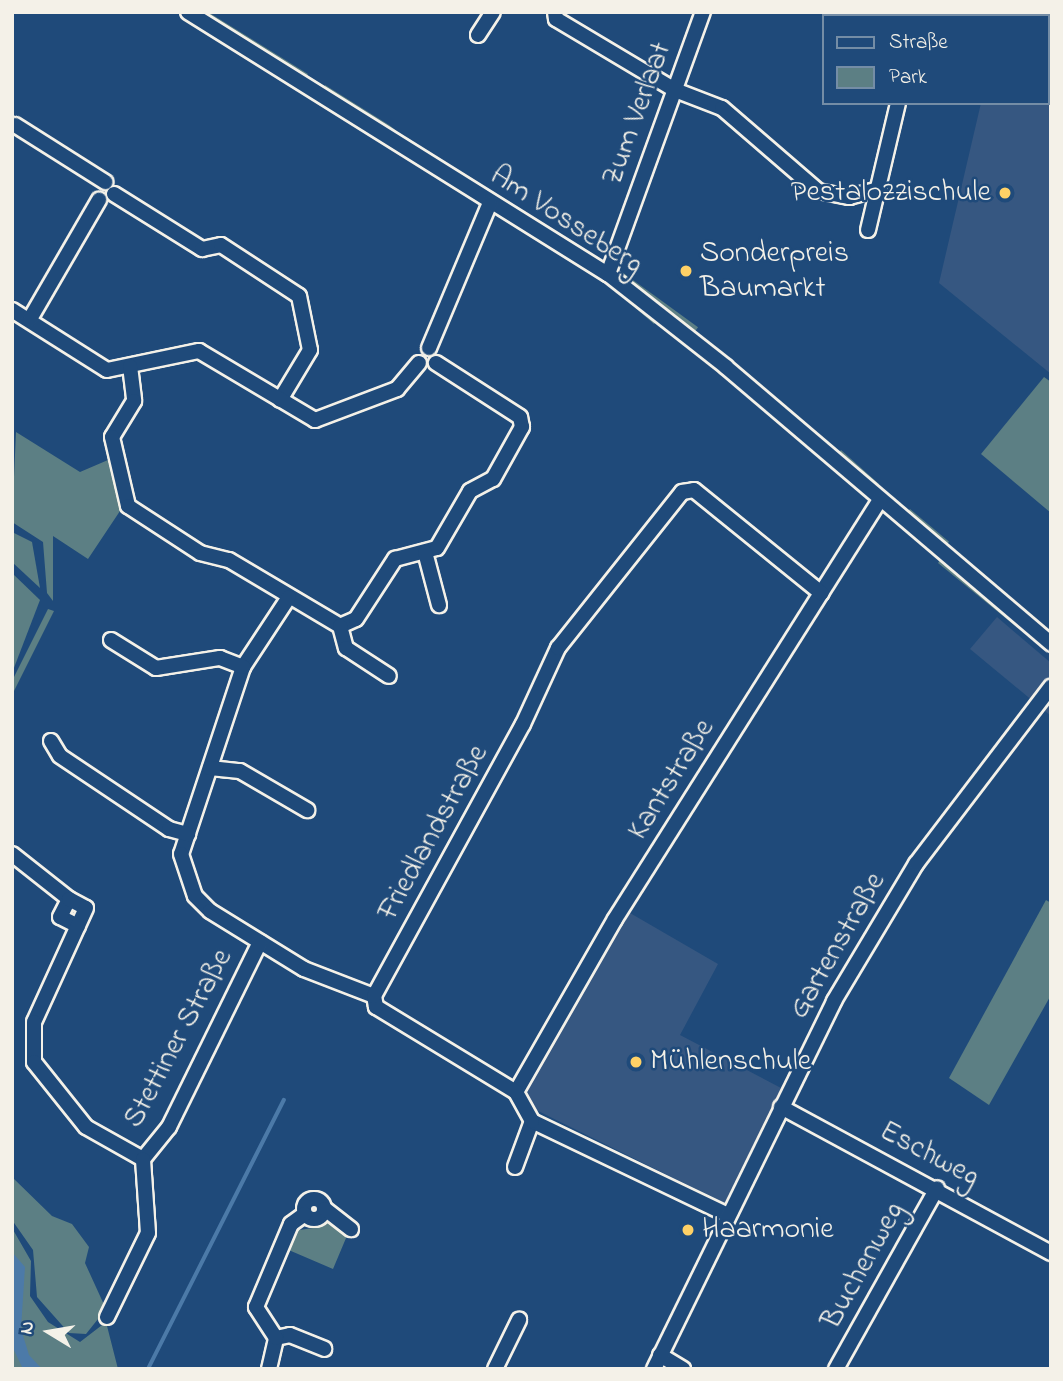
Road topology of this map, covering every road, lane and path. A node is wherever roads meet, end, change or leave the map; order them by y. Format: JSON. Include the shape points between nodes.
{"nodes":[{"id":1,"x":188,"y":12,"type":"edge"},
{"id":2,"x":493,"y":12,"type":"edge"},
{"id":3,"x":555,"y":12,"type":"edge"},
{"id":4,"x":704,"y":12,"type":"edge"},
{"id":5,"x":478,"y":35,"type":"dead end"},
{"id":6,"x":675,"y":90,"type":"junction"},
{"id":7,"x":898,"y":105,"type":"edge"},
{"id":8,"x":15,"y":125,"type":"dead end"},
{"id":9,"x":105,"y":182,"type":"junction"},
{"id":10,"x":878,"y":190,"type":"junction"},
{"id":11,"x":114,"y":194,"type":"junction"},
{"id":12,"x":99,"y":200,"type":"junction"},
{"id":13,"x":490,"y":203,"type":"junction"},
{"id":14,"x":868,"y":230,"type":"dead end"},
{"id":15,"x":607,"y":274,"type":"junction"},
{"id":16,"x":12,"y":310,"type":"edge"},
{"id":17,"x":30,"y":319,"type":"junction"},
{"id":18,"x":429,"y":348,"type":"junction"},
{"id":19,"x":419,"y":363,"type":"junction"},
{"id":20,"x":436,"y":363,"type":"junction"},
{"id":21,"x":130,"y":366,"type":"junction"},
{"id":22,"x":280,"y":400,"type":"junction"},
{"id":23,"x":879,"y":501,"type":"junction"},
{"id":24,"x":425,"y":552,"type":"junction"},
{"id":25,"x":821,"y":593,"type":"junction"},
{"id":26,"x":289,"y":597,"type":"junction"},
{"id":27,"x":439,"y":605,"type":"dead end"},
{"id":28,"x":340,"y":626,"type":"junction"},
{"id":29,"x":111,"y":640,"type":"dead end"},
{"id":30,"x":1051,"y":644,"type":"edge"},
{"id":31,"x":243,"y":667,"type":"junction"},
{"id":32,"x":389,"y":676,"type":"dead end"},
{"id":33,"x":1051,"y":687,"type":"edge"},
{"id":34,"x":51,"y":741,"type":"dead end"},
{"id":35,"x":210,"y":768,"type":"junction"},
{"id":36,"x":307,"y":810,"type":"dead end"},
{"id":37,"x":188,"y":834,"type":"junction"},
{"id":38,"x":12,"y":854,"type":"edge"},
{"id":39,"x":260,"y":942,"type":"junction"},
{"id":40,"x":374,"y":996,"type":"junction"},
{"id":41,"x":516,"y":1092,"type":"junction"},
{"id":42,"x":781,"y":1107,"type":"junction"},
{"id":43,"x":533,"y":1121,"type":"junction"},
{"id":44,"x":143,"y":1159,"type":"junction"},
{"id":45,"x":515,"y":1167,"type":"dead end"},
{"id":46,"x":937,"y":1188,"type":"junction"},
{"id":47,"x":728,"y":1215,"type":"junction"},
{"id":48,"x":351,"y":1229,"type":"dead end"},
{"id":49,"x":1051,"y":1253,"type":"edge"},
{"id":50,"x":107,"y":1317,"type":"dead end"},
{"id":51,"x":519,"y":1320,"type":"dead end"},
{"id":52,"x":276,"y":1338,"type":"junction"},
{"id":53,"x":324,"y":1349,"type":"dead end"},
{"id":54,"x":660,"y":1355,"type":"junction"},
{"id":55,"x":270,"y":1369,"type":"edge"},
{"id":56,"x":495,"y":1369,"type":"edge"},
{"id":57,"x":654,"y":1369,"type":"edge"},
{"id":58,"x":683,"y":1369,"type":"edge"},
{"id":59,"x":835,"y":1369,"type":"edge"}],
"edges":[{"from":1,"to":13,"type":"street","name":"Am Vosseberg"},
{"from":2,"to":5,"type":"street"},
{"from":3,"to":6,"type":"street","via":[[556,19]]},
{"from":4,"to":6,"type":"street","name":"Zum Verlaat"},
{"from":6,"to":10,"type":"street","via":[[722,108],[818,191],[849,197]]},
{"from":6,"to":15,"type":"street","name":"Zum Verlaat"},
{"from":7,"to":10,"type":"street"},
{"from":8,"to":9,"type":"street"},
{"from":9,"to":11,"type":"street"},
{"from":9,"to":12,"type":"street","via":[[94,191]]},
{"from":10,"to":14,"type":"street"},
{"from":11,"to":12,"type":"street"},
{"from":11,"to":22,"type":"street","via":[[202,249],[221,245],[299,296],[310,350]]},
{"from":12,"to":17,"type":"street"},
{"from":13,"to":15,"type":"street","name":"Am Vosseberg"},
{"from":13,"to":18,"type":"street"},
{"from":15,"to":23,"type":"street","name":"Am Vosseberg","via":[[726,367]]},
{"from":16,"to":17,"type":"street"},
{"from":17,"to":21,"type":"street","via":[[107,370]]},
{"from":18,"to":19,"type":"street","via":[[420,352]]},
{"from":18,"to":20,"type":"street"},
{"from":19,"to":20,"type":"street"},
{"from":19,"to":22,"type":"street","via":[[397,389],[315,420]]},
{"from":20,"to":24,"type":"street","via":[[520,417],[522,427],[493,479],[470,491],[436,548]]},
{"from":21,"to":22,"type":"street","via":[[199,351]]},
{"from":21,"to":26,"type":"street","via":[[135,401],[112,437],[128,506],[200,553],[229,560]]},
{"from":23,"to":25,"type":"street","name":"Kantstraße"},
{"from":23,"to":30,"type":"street","name":"Am Vosseberg"},
{"from":24,"to":27,"type":"street"},
{"from":24,"to":28,"type":"street","via":[[395,559],[356,619]]},
{"from":25,"to":40,"type":"street","name":"Friedlandstraße","via":[[694,490],[682,492],[558,648]]},
{"from":25,"to":41,"type":"street","name":"Kantstraße","via":[[615,919]]},
{"from":26,"to":28,"type":"street"},
{"from":26,"to":31,"type":"street"},
{"from":28,"to":32,"type":"street","via":[[346,648]]},
{"from":29,"to":31,"type":"street","via":[[156,668],[220,658]]},
{"from":31,"to":35,"type":"street"},
{"from":33,"to":42,"type":"street","name":"Gartenstraße","via":[[916,864]]},
{"from":34,"to":37,"type":"street","via":[[60,756],[169,829]]},
{"from":35,"to":36,"type":"street","via":[[240,771]]},
{"from":35,"to":37,"type":"street"},
{"from":37,"to":39,"type":"street","via":[[181,854],[195,896]]},
{"from":38,"to":44,"type":"street","name":"Stettiner Straße","via":[[86,908],[34,1022],[32,1052],[55,1095],[86,1127]]},
{"from":39,"to":40,"type":"street","via":[[304,969]]},
{"from":39,"to":44,"type":"street","name":"Stettiner Straße","via":[[169,1127]]},
{"from":40,"to":41,"type":"street","via":[[376,1007]]},
{"from":41,"to":43,"type":"street"},
{"from":42,"to":46,"type":"street","name":"Eschweg"},
{"from":42,"to":47,"type":"street","name":"Gartenstraße"},
{"from":43,"to":45,"type":"street"},
{"from":43,"to":47,"type":"street"},
{"from":44,"to":50,"type":"street","name":"Stettiner Straße","via":[[148,1233]]},
{"from":46,"to":49,"type":"street","name":"Eschweg"},
{"from":46,"to":59,"type":"street","name":"Buchenweg"},
{"from":47,"to":54,"type":"street","name":"Gartenstraße"},
{"from":48,"to":52,"type":"street","via":[[315,1199],[305,1204],[305,1214],[291,1224],[256,1307]]},
{"from":51,"to":56,"type":"street"},
{"from":52,"to":53,"type":"street","via":[[290,1335]]},
{"from":52,"to":55,"type":"street"},
{"from":54,"to":57,"type":"street","name":"Gartenstraße"},
{"from":54,"to":58,"type":"street"}]}
